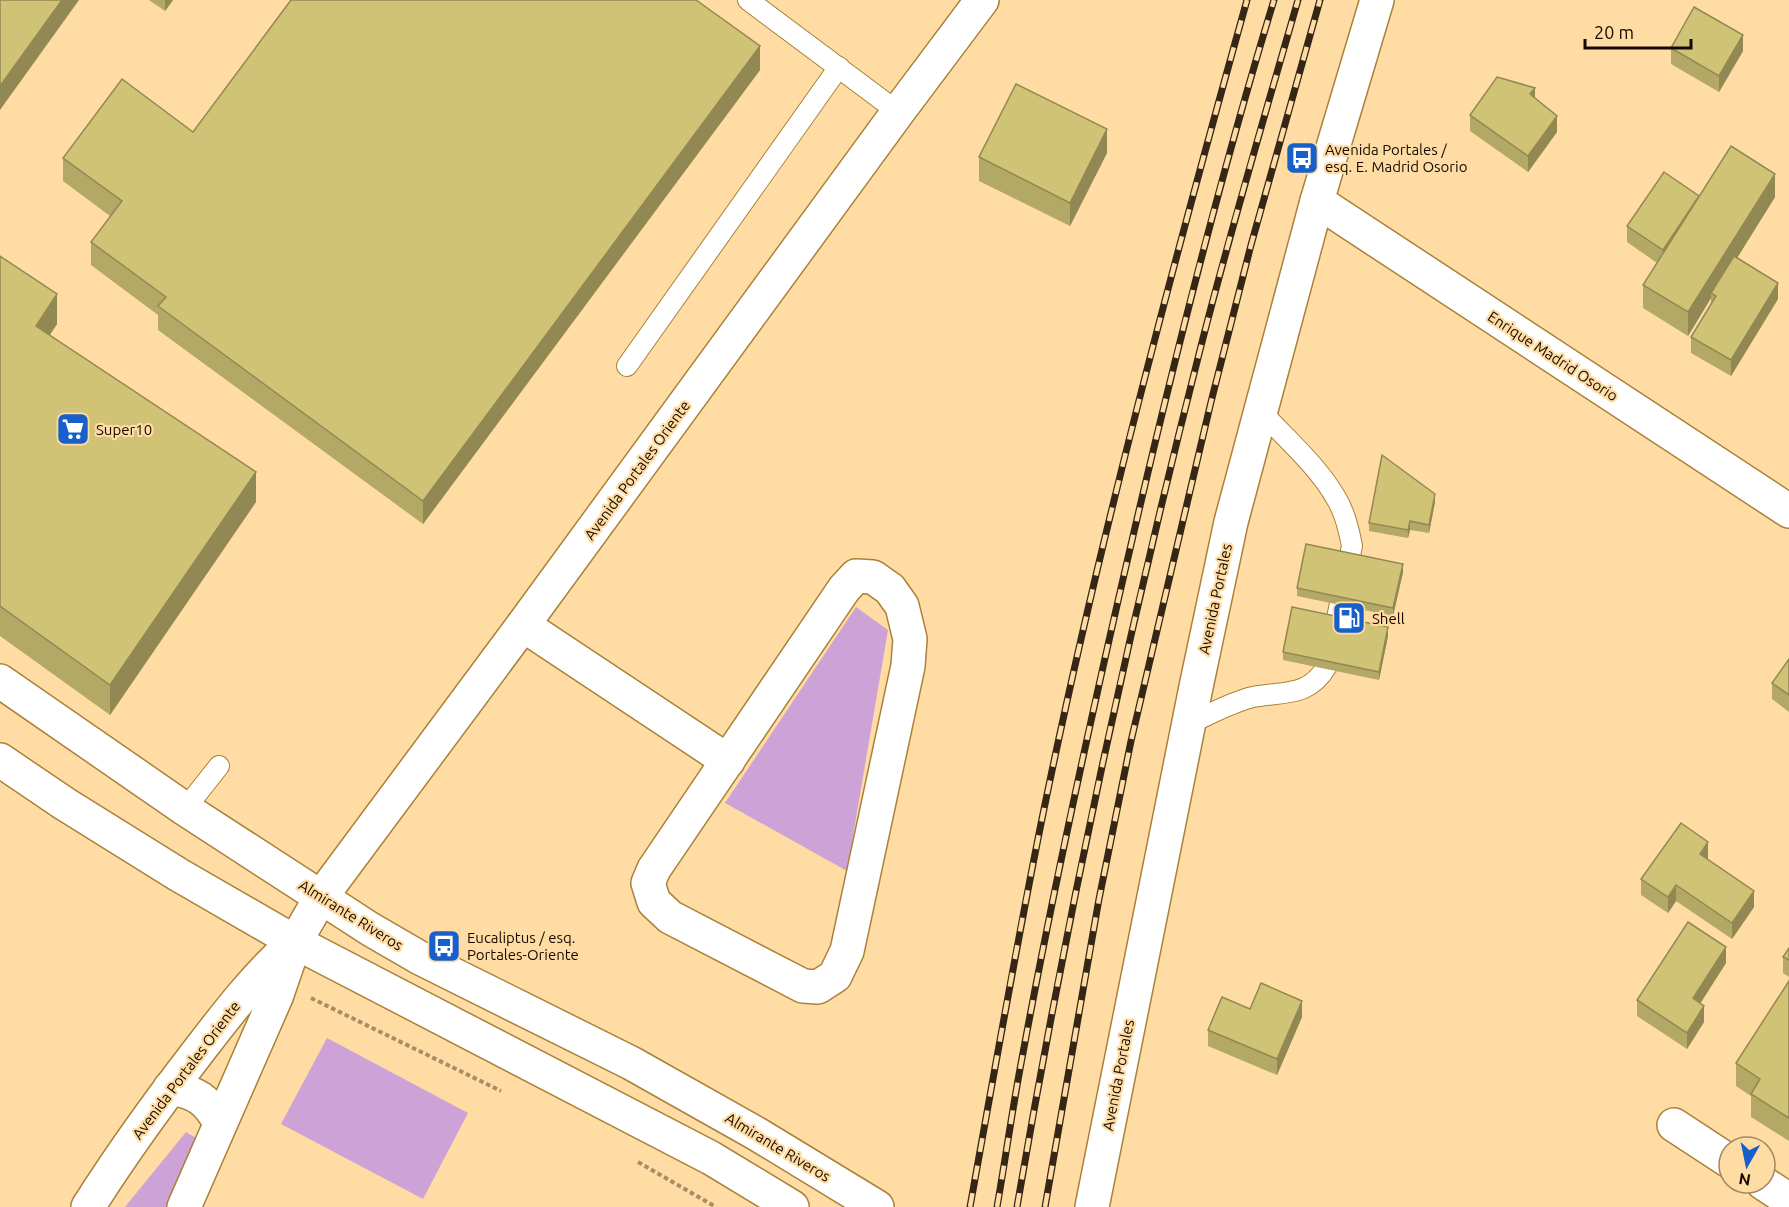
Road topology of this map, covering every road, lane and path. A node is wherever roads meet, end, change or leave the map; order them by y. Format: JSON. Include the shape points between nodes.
{"nodes":[{"id":1,"x":748,"y":0,"type":"edge"},
{"id":2,"x":982,"y":0,"type":"edge"},
{"id":3,"x":1377,"y":0,"type":"edge"},
{"id":4,"x":839,"y":68,"type":"junction"},
{"id":5,"x":898,"y":112,"type":"junction"},
{"id":6,"x":1317,"y":201,"type":"junction"},
{"id":7,"x":627,"y":366,"type":"dead end"},
{"id":8,"x":1260,"y":410,"type":"junction"},
{"id":9,"x":1789,"y":511,"type":"edge"},
{"id":10,"x":523,"y":625,"type":"junction"},
{"id":11,"x":0,"y":681,"type":"edge"},
{"id":12,"x":1188,"y":724,"type":"junction"},
{"id":13,"x":0,"y":760,"type":"edge"},
{"id":14,"x":728,"y":761,"type":"junction"},
{"id":15,"x":219,"y":766,"type":"dead end"},
{"id":16,"x":185,"y":809,"type":"junction"},
{"id":17,"x":321,"y":897,"type":"junction"},
{"id":18,"x":295,"y":942,"type":"junction"},
{"id":19,"x":280,"y":984,"type":"junction"},
{"id":20,"x":170,"y":1088,"type":"junction"},
{"id":21,"x":508,"y":1095,"type":"dead end"},
{"id":22,"x":220,"y":1123,"type":"junction"},
{"id":23,"x":1674,"y":1125,"type":"dead end"},
{"id":24,"x":1717,"y":1153,"type":"edge"},
{"id":25,"x":637,"y":1162,"type":"dead end"},
{"id":26,"x":88,"y":1207,"type":"edge"},
{"id":27,"x":184,"y":1207,"type":"edge"},
{"id":28,"x":716,"y":1207,"type":"edge"},
{"id":29,"x":792,"y":1207,"type":"edge"},
{"id":30,"x":877,"y":1207,"type":"edge"},
{"id":31,"x":1092,"y":1207,"type":"edge"}],
"edges":[{"from":1,"to":4,"type":"lane"},
{"from":2,"to":5,"type":"street","name":"Avenida Portales Oriente"},
{"from":3,"to":6,"type":"street","name":"Avenida Portales"},
{"from":4,"to":5,"type":"lane"},
{"from":4,"to":7,"type":"lane"},
{"from":5,"to":10,"type":"street","name":"Avenida Portales Oriente"},
{"from":6,"to":8,"type":"street","name":"Avenida Portales"},
{"from":6,"to":9,"type":"street","name":"Enrique Madrid Osorio"},
{"from":8,"to":12,"type":"street","name":"Avenida Portales","via":[[1231,522]]},
{"from":8,"to":12,"type":"lane","via":[[1337,498],[1349,528],[1352,552],[1327,666],[1310,686],[1253,698]]},
{"from":10,"to":14,"type":"street"},
{"from":10,"to":17,"type":"street","name":"Avenida Portales Oriente"},
{"from":11,"to":16,"type":"street","name":"Almirante Riveros"},
{"from":12,"to":31,"type":"street","name":"Avenida Portales"},
{"from":13,"to":18,"type":"street","via":[[179,875]]},
{"from":14,"to":14,"type":"street","via":[[856,576],[873,577],[890,589],[902,606],[910,639],[908,666],[847,951],[835,976],[818,987],[803,986],[670,917],[654,902],[648,883],[654,869]]},
{"from":15,"to":16,"type":"lane"},
{"from":16,"to":17,"type":"street","name":"Almirante Riveros"},
{"from":17,"to":18,"type":"street","name":"Avenida Portales Oriente"},
{"from":17,"to":30,"type":"street","name":"Almirante Riveros","via":[[420,958],[640,1069],[757,1134]]},
{"from":18,"to":19,"type":"street","name":"Avenida Portales Oriente"},
{"from":18,"to":20,"type":"street","name":"Avenida Portales Oriente","via":[[262,973]]},
{"from":18,"to":29,"type":"street","via":[[711,1158]]},
{"from":19,"to":21,"type":"path"},
{"from":19,"to":22,"type":"street","name":"Avenida Portales Oriente"},
{"from":20,"to":22,"type":"street","via":[[199,1097]]},
{"from":20,"to":26,"type":"street","name":"Avenida Portales Oriente"},
{"from":22,"to":27,"type":"street","name":"Avenida Portales Oriente"},
{"from":23,"to":24,"type":"street"},
{"from":25,"to":28,"type":"path"}]}
